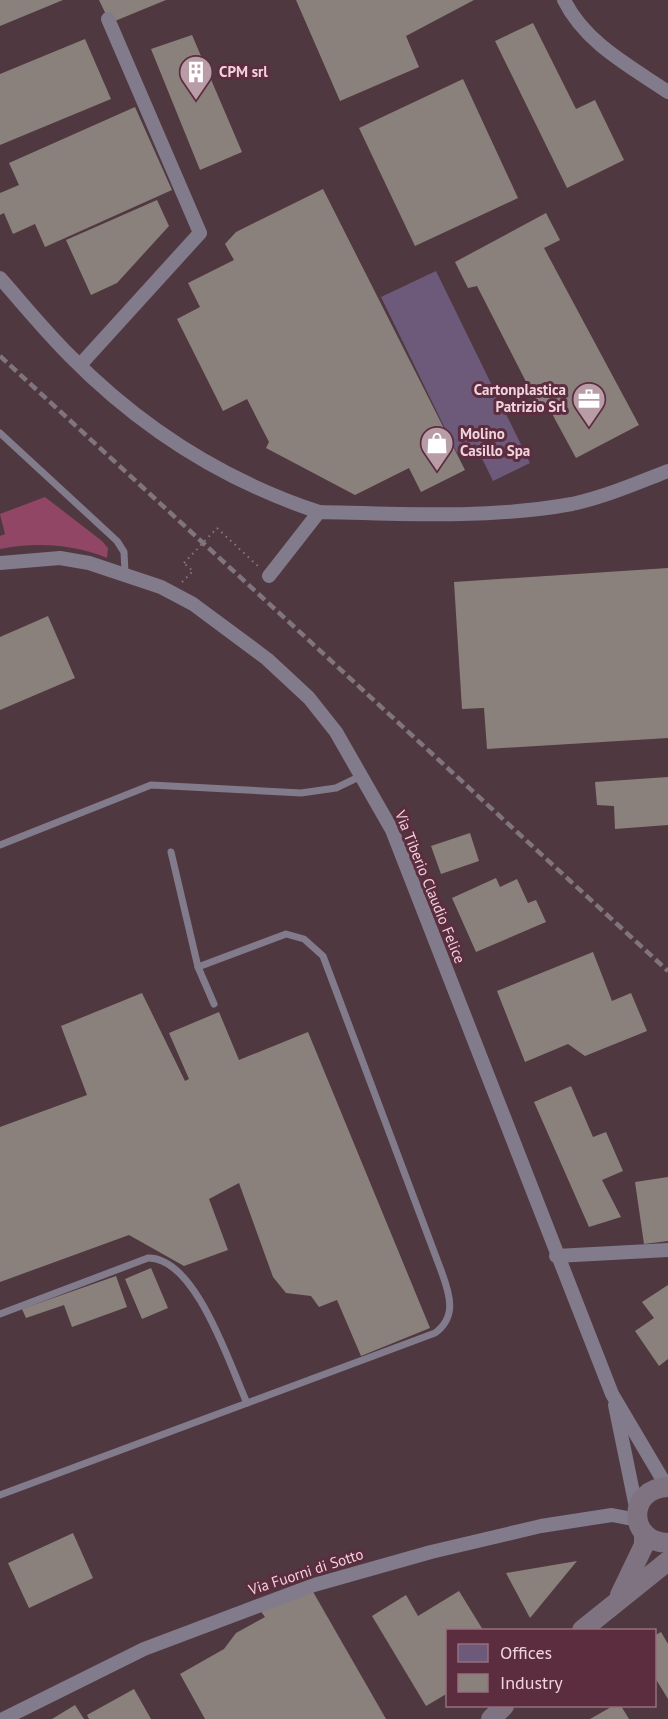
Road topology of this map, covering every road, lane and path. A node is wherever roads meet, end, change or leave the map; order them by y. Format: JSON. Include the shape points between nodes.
{"nodes":[{"id":1,"x":564,"y":0,"type":"edge"},
{"id":2,"x":108,"y":19,"type":"dead end"},
{"id":3,"x":668,"y":92,"type":"edge"},
{"id":4,"x":0,"y":278,"type":"edge"},
{"id":5,"x":80,"y":365,"type":"junction"},
{"id":6,"x":0,"y":433,"type":"edge"},
{"id":7,"x":668,"y":471,"type":"edge"},
{"id":8,"x":319,"y":512,"type":"junction"},
{"id":9,"x":0,"y":563,"type":"edge"},
{"id":10,"x":125,"y":573,"type":"junction"},
{"id":11,"x":269,"y":576,"type":"joint"},
{"id":12,"x":187,"y":578,"type":"dead end"},
{"id":13,"x":363,"y":775,"type":"junction"},
{"id":14,"x":0,"y":845,"type":"edge"},
{"id":15,"x":171,"y":852,"type":"dead end"},
{"id":16,"x":198,"y":967,"type":"junction"},
{"id":17,"x":214,"y":1004,"type":"dead end"},
{"id":18,"x":668,"y":1250,"type":"edge"},
{"id":19,"x":556,"y":1256,"type":"junction"},
{"id":20,"x":0,"y":1314,"type":"edge"},
{"id":21,"x":612,"y":1394,"type":"junction"},
{"id":22,"x":247,"y":1403,"type":"junction"},
{"id":23,"x":668,"y":1487,"type":"edge"},
{"id":24,"x":0,"y":1495,"type":"edge"},
{"id":25,"x":640,"y":1522,"type":"junction"},
{"id":26,"x":668,"y":1543,"type":"edge"},
{"id":27,"x":668,"y":1561,"type":"edge"},
{"id":28,"x":617,"y":1600,"type":"junction"},
{"id":29,"x":583,"y":1629,"type":"edge"},
{"id":30,"x":503,"y":1707,"type":"edge"},
{"id":31,"x":3,"y":1719,"type":"edge"},
{"id":32,"x":491,"y":1719,"type":"edge"}],
"edges":[{"from":1,"to":3,"type":"street","via":[[571,15],[596,43]]},
{"from":2,"to":5,"type":"street","via":[[200,233]]},
{"from":4,"to":5,"type":"street"},
{"from":5,"to":8,"type":"street","via":[[133,412],[193,455],[263,492]]},
{"from":6,"to":10,"type":"lane","via":[[117,541],[124,552]]},
{"from":7,"to":8,"type":"street","via":[[600,497],[542,509]]},
{"from":8,"to":11,"type":"street"},
{"from":9,"to":10,"type":"street","name":"Via Tiberio Claudio Felice","via":[[60,558]]},
{"from":10,"to":13,"type":"street","name":"Via Tiberio Claudio Felice","via":[[194,603],[267,659],[309,698]]},
{"from":11,"to":12,"type":"path","bridge":true,"via":[[217,528],[184,563],[193,571]]},
{"from":13,"to":14,"type":"lane","via":[[336,788],[301,793],[151,785]]},
{"from":13,"to":19,"type":"street","name":"Via Tiberio Claudio Felice","via":[[392,830]]},
{"from":15,"to":16,"type":"lane"},
{"from":16,"to":17,"type":"lane"},
{"from":16,"to":22,"type":"lane","via":[[279,935],[299,936],[316,948],[330,971],[451,1303],[446,1322],[435,1333]]},
{"from":18,"to":19,"type":"street"},
{"from":19,"to":21,"type":"street","name":"Via Tiberio Claudio Felice"},
{"from":20,"to":22,"type":"lane","via":[[156,1258],[178,1272],[204,1307]]},
{"from":21,"to":23,"type":"street"},
{"from":21,"to":25,"type":"street"},
{"from":22,"to":24,"type":"lane"},
{"from":23,"to":25,"type":"main road","via":[[651,1491],[639,1503]]},
{"from":25,"to":26,"type":"main road","via":[[654,1540]]},
{"from":25,"to":28,"type":"main road","via":[[644,1545]]},
{"from":25,"to":31,"type":"street","name":"Via Fuorni di Sotto","via":[[612,1515],[541,1526],[314,1585],[144,1650]]},
{"from":27,"to":28,"type":"main road"},
{"from":28,"to":29,"type":"main road"},
{"from":30,"to":32,"type":"main road"}]}
